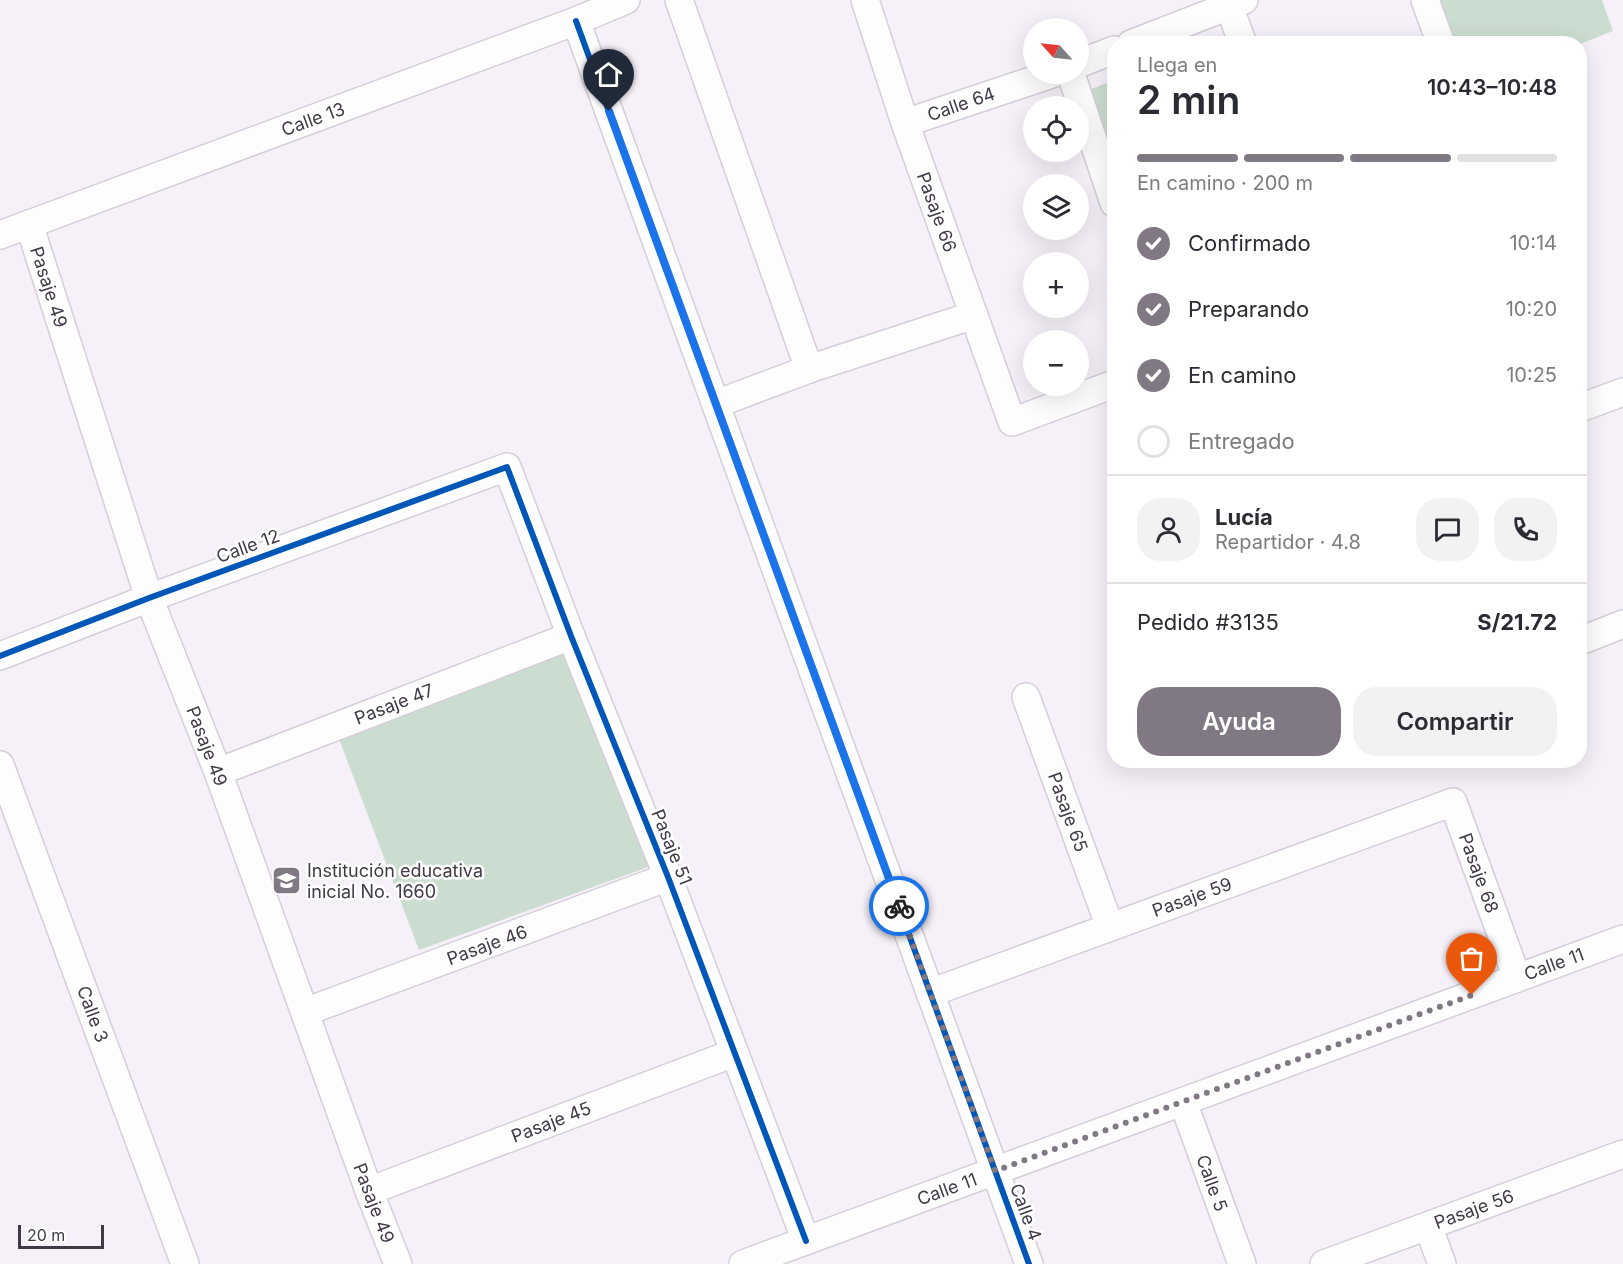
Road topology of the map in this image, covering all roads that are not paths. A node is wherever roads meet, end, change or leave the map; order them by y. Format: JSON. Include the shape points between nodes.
{"nodes":[{"id":1,"x":626,"y":0,"type":"edge"},
{"id":2,"x":679,"y":0,"type":"edge"},
{"id":3,"x":865,"y":0,"type":"edge"},
{"id":4,"x":1425,"y":0,"type":"edge"},
{"id":5,"x":1237,"y":3,"type":"edge"},
{"id":6,"x":576,"y":21,"type":"junction"},
{"id":7,"x":1152,"y":36,"type":"edge"},
{"id":8,"x":1242,"y":36,"type":"edge"},
{"id":9,"x":1439,"y":36,"type":"edge"},
{"id":10,"x":1107,"y":53,"type":"edge"},
{"id":11,"x":1089,"y":60,"type":"edge"},
{"id":12,"x":1023,"y":84,"type":"edge"},
{"id":13,"x":1074,"y":84,"type":"edge"},
{"id":14,"x":905,"y":123,"type":"junction"},
{"id":15,"x":1107,"y":182,"type":"edge"},
{"id":16,"x":29,"y":224,"type":"junction"},
{"id":17,"x":0,"y":235,"type":"edge"},
{"id":18,"x":974,"y":315,"type":"junction"},
{"id":19,"x":809,"y":369,"type":"junction"},
{"id":20,"x":1107,"y":387,"type":"edge"},
{"id":21,"x":1623,"y":392,"type":"edge"},
{"id":22,"x":1587,"y":401,"type":"edge"},
{"id":23,"x":716,"y":404,"type":"junction"},
{"id":24,"x":507,"y":466,"type":"joint"},
{"id":25,"x":149,"y":598,"type":"junction"},
{"id":26,"x":1623,"y":624,"type":"edge"},
{"id":27,"x":571,"y":636,"type":"junction"},
{"id":28,"x":1587,"y":638,"type":"edge"},
{"id":29,"x":0,"y":656,"type":"edge"},
{"id":30,"x":1026,"y":697,"type":"dead end"},
{"id":31,"x":0,"y":765,"type":"edge"},
{"id":32,"x":218,"y":772,"type":"junction"},
{"id":33,"x":1453,"y":802,"type":"joint"},
{"id":34,"x":668,"y":878,"type":"junction"},
{"id":35,"x":1110,"y":927,"type":"junction"},
{"id":36,"x":1623,"y":939,"type":"edge"},
{"id":37,"x":1517,"y":978,"type":"junction"},
{"id":38,"x":930,"y":993,"type":"junction"},
{"id":39,"x":305,"y":1012,"type":"junction"},
{"id":40,"x":734,"y":1053,"type":"junction"},
{"id":41,"x":1183,"y":1102,"type":"junction"},
{"id":42,"x":1623,"y":1154,"type":"edge"},
{"id":43,"x":995,"y":1171,"type":"junction"},
{"id":44,"x":369,"y":1191,"type":"junction"},
{"id":45,"x":1428,"y":1226,"type":"junction"},
{"id":46,"x":806,"y":1241,"type":"junction"},
{"id":47,"x":185,"y":1264,"type":"edge"},
{"id":48,"x":398,"y":1264,"type":"edge"},
{"id":49,"x":743,"y":1264,"type":"edge"},
{"id":50,"x":1029,"y":1264,"type":"edge"},
{"id":51,"x":1242,"y":1264,"type":"edge"},
{"id":52,"x":1324,"y":1264,"type":"edge"},
{"id":53,"x":1442,"y":1264,"type":"edge"}],
"edges":[{"from":1,"to":6,"type":"street","name":"Calle 13"},
{"from":2,"to":19,"type":"street"},
{"from":3,"to":14,"type":"street","name":"Pasaje 66"},
{"from":4,"to":9,"type":"street"},
{"from":5,"to":7,"type":"street"},
{"from":5,"to":8,"type":"street"},
{"from":6,"to":16,"type":"street","name":"Calle 13"},
{"from":6,"to":23,"type":"street","name":"Calle 4"},
{"from":10,"to":11,"type":"street"},
{"from":12,"to":14,"type":"street","name":"Calle 64"},
{"from":13,"to":15,"type":"street"},
{"from":14,"to":18,"type":"street","name":"Pasaje 66"},
{"from":16,"to":17,"type":"street","name":"Calle 13"},
{"from":16,"to":25,"type":"street","name":"Pasaje 49"},
{"from":18,"to":19,"type":"street"},
{"from":18,"to":20,"type":"street","name":"Pasaje 66","via":[[1012,422]]},
{"from":19,"to":23,"type":"street"},
{"from":21,"to":22,"type":"street"},
{"from":23,"to":38,"type":"street","name":"Calle 4"},
{"from":24,"to":25,"type":"street","name":"Calle 12"},
{"from":24,"to":27,"type":"street","name":"Pasaje 51"},
{"from":25,"to":29,"type":"street","name":"Calle 12"},
{"from":25,"to":32,"type":"street","name":"Pasaje 49"},
{"from":26,"to":28,"type":"street"},
{"from":27,"to":32,"type":"street","name":"Pasaje 47"},
{"from":27,"to":34,"type":"street","name":"Pasaje 51"},
{"from":30,"to":35,"type":"street","name":"Pasaje 65"},
{"from":31,"to":47,"type":"street","name":"Calle 3"},
{"from":32,"to":39,"type":"street","name":"Pasaje 49"},
{"from":33,"to":35,"type":"street","name":"Pasaje 59"},
{"from":33,"to":37,"type":"street","name":"Pasaje 68"},
{"from":34,"to":39,"type":"street","name":"Pasaje 46"},
{"from":34,"to":40,"type":"street","name":"Pasaje 51"},
{"from":35,"to":38,"type":"street","name":"Pasaje 59"},
{"from":36,"to":37,"type":"street","name":"Calle 11"},
{"from":37,"to":41,"type":"street","name":"Calle 11"},
{"from":38,"to":43,"type":"street","name":"Calle 4"},
{"from":39,"to":44,"type":"street","name":"Pasaje 49"},
{"from":40,"to":44,"type":"street","name":"Pasaje 45"},
{"from":40,"to":46,"type":"street","name":"Pasaje 51"},
{"from":41,"to":43,"type":"street","name":"Calle 11"},
{"from":41,"to":51,"type":"street","name":"Calle 5"},
{"from":42,"to":45,"type":"street","name":"Pasaje 56"},
{"from":43,"to":46,"type":"street","name":"Calle 11"},
{"from":43,"to":50,"type":"street","name":"Calle 4"},
{"from":44,"to":48,"type":"street","name":"Pasaje 49"},
{"from":45,"to":52,"type":"street","name":"Pasaje 56"},
{"from":45,"to":53,"type":"street"},
{"from":46,"to":49,"type":"street","name":"Calle 11"}]}
